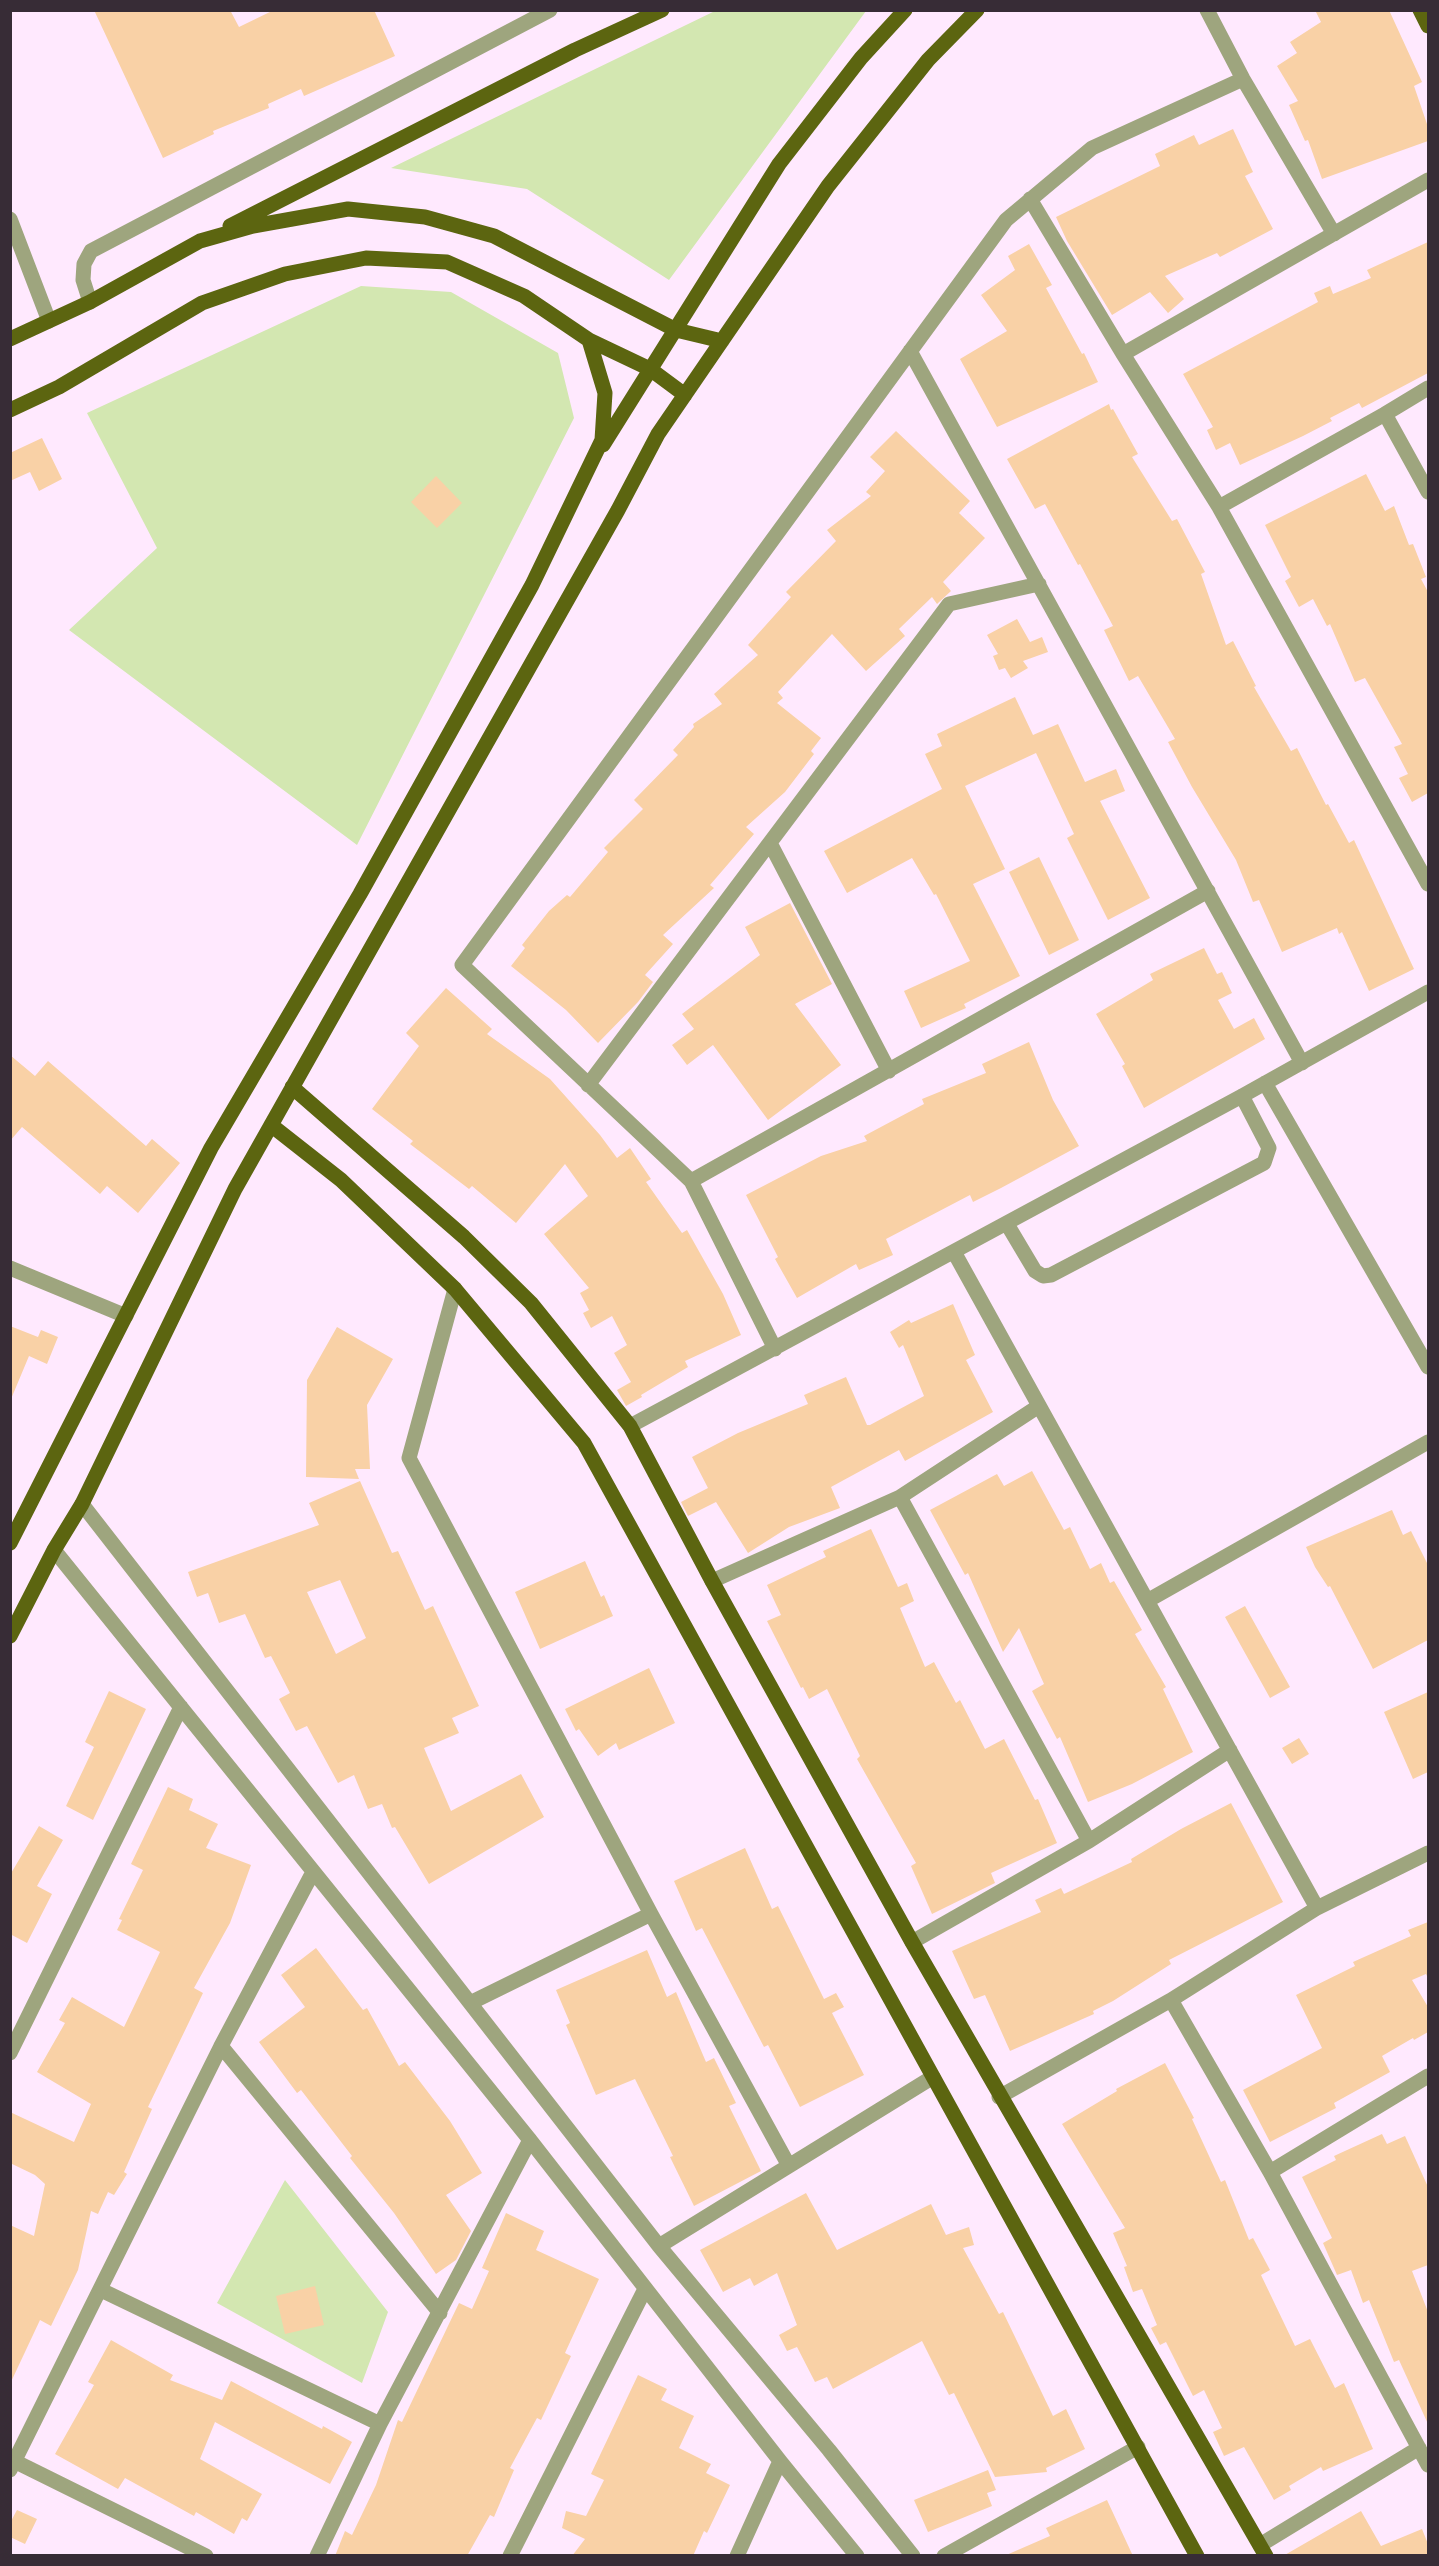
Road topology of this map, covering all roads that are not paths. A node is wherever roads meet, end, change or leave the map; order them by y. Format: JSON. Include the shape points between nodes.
{"nodes":[{"id":1,"x":550,"y":10,"type":"edge"},
{"id":2,"x":905,"y":10,"type":"edge"},
{"id":3,"x":977,"y":10,"type":"edge"},
{"id":4,"x":1207,"y":10,"type":"edge"},
{"id":5,"x":1420,"y":10,"type":"edge"},
{"id":6,"x":657,"y":12,"type":"edge"},
{"id":7,"x":1428,"y":26,"type":"edge"},
{"id":8,"x":1243,"y":79,"type":"junction"},
{"id":9,"x":1428,"y":180,"type":"edge"},
{"id":10,"x":1030,"y":200,"type":"junction"},
{"id":11,"x":10,"y":219,"type":"edge"},
{"id":12,"x":1334,"y":234,"type":"junction"},
{"id":13,"x":200,"y":241,"type":"junction"},
{"id":14,"x":90,"y":302,"type":"junction"},
{"id":15,"x":49,"y":321,"type":"junction"},
{"id":16,"x":676,"y":330,"type":"junction"},
{"id":17,"x":10,"y":339,"type":"edge"},
{"id":18,"x":589,"y":340,"type":"junction"},
{"id":19,"x":722,"y":341,"type":"junction"},
{"id":20,"x":910,"y":351,"type":"junction"},
{"id":21,"x":1123,"y":354,"type":"junction"},
{"id":22,"x":650,"y":369,"type":"junction"},
{"id":23,"x":1428,"y":388,"type":"edge"},
{"id":24,"x":685,"y":395,"type":"junction"},
{"id":25,"x":10,"y":410,"type":"edge"},
{"id":26,"x":1385,"y":414,"type":"junction"},
{"id":27,"x":589,"y":468,"type":"junction"},
{"id":28,"x":1428,"y":492,"type":"edge"},
{"id":29,"x":1219,"y":507,"type":"junction"},
{"id":30,"x":1039,"y":584,"type":"junction"},
{"id":31,"x":770,"y":843,"type":"junction"},
{"id":32,"x":1428,"y":884,"type":"edge"},
{"id":33,"x":1208,"y":891,"type":"junction"},
{"id":34,"x":1428,"y":992,"type":"edge"},
{"id":35,"x":1302,"y":1063,"type":"junction"},
{"id":36,"x":889,"y":1071,"type":"junction"},
{"id":37,"x":1265,"y":1083,"type":"junction"},
{"id":38,"x":588,"y":1084,"type":"junction"},
{"id":39,"x":292,"y":1087,"type":"junction"},
{"id":40,"x":1242,"y":1096,"type":"junction"},
{"id":41,"x":271,"y":1125,"type":"junction"},
{"id":42,"x":691,"y":1181,"type":"junction"},
{"id":43,"x":1006,"y":1224,"type":"junction"},
{"id":44,"x":954,"y":1252,"type":"junction"},
{"id":45,"x":10,"y":1268,"type":"edge"},
{"id":46,"x":455,"y":1289,"type":"junction"},
{"id":47,"x":126,"y":1316,"type":"junction"},
{"id":48,"x":775,"y":1349,"type":"junction"},
{"id":49,"x":1428,"y":1366,"type":"edge"},
{"id":50,"x":1040,"y":1406,"type":"junction"},
{"id":51,"x":630,"y":1426,"type":"junction"},
{"id":52,"x":1428,"y":1442,"type":"edge"},
{"id":53,"x":900,"y":1497,"type":"junction"},
{"id":54,"x":82,"y":1504,"type":"junction"},
{"id":55,"x":10,"y":1543,"type":"edge"},
{"id":56,"x":54,"y":1550,"type":"junction"},
{"id":57,"x":712,"y":1581,"type":"junction"},
{"id":58,"x":1147,"y":1600,"type":"junction"},
{"id":59,"x":10,"y":1636,"type":"edge"},
{"id":60,"x":181,"y":1707,"type":"junction"},
{"id":61,"x":1230,"y":1750,"type":"junction"},
{"id":62,"x":1089,"y":1841,"type":"junction"},
{"id":63,"x":1428,"y":1853,"type":"edge"},
{"id":64,"x":313,"y":1872,"type":"junction"},
{"id":65,"x":1317,"y":1908,"type":"junction"},
{"id":66,"x":651,"y":1914,"type":"junction"},
{"id":67,"x":912,"y":1942,"type":"junction"},
{"id":68,"x":1171,"y":2000,"type":"junction"},
{"id":69,"x":470,"y":2003,"type":"junction"},
{"id":70,"x":221,"y":2046,"type":"junction"},
{"id":71,"x":10,"y":2053,"type":"edge"},
{"id":72,"x":933,"y":2077,"type":"junction"},
{"id":73,"x":1427,"y":2081,"type":"edge"},
{"id":74,"x":999,"y":2097,"type":"junction"},
{"id":75,"x":530,"y":2140,"type":"junction"},
{"id":76,"x":789,"y":2166,"type":"junction"},
{"id":77,"x":1270,"y":2172,"type":"junction"},
{"id":78,"x":659,"y":2247,"type":"junction"},
{"id":79,"x":645,"y":2289,"type":"junction"},
{"id":80,"x":101,"y":2290,"type":"junction"},
{"id":81,"x":440,"y":2313,"type":"junction"},
{"id":82,"x":380,"y":2424,"type":"junction"},
{"id":83,"x":1138,"y":2447,"type":"junction"},
{"id":84,"x":1419,"y":2448,"type":"junction"},
{"id":85,"x":780,"y":2461,"type":"junction"},
{"id":86,"x":12,"y":2464,"type":"edge"},
{"id":87,"x":1428,"y":2465,"type":"edge"},
{"id":88,"x":1263,"y":2550,"type":"edge"},
{"id":89,"x":206,"y":2556,"type":"edge"},
{"id":90,"x":317,"y":2556,"type":"edge"},
{"id":91,"x":510,"y":2556,"type":"edge"},
{"id":92,"x":737,"y":2556,"type":"edge"},
{"id":93,"x":857,"y":2556,"type":"edge"},
{"id":94,"x":913,"y":2556,"type":"edge"},
{"id":95,"x":944,"y":2556,"type":"edge"},
{"id":96,"x":1197,"y":2556,"type":"edge"}],
"edges":[{"from":1,"to":14,"type":"street","via":[[91,251],[84,264],[83,280]]},
{"from":2,"to":16,"type":"main road","via":[[861,58],[779,164]]},
{"from":3,"to":19,"type":"main road","via":[[928,60],[828,186]]},
{"from":4,"to":8,"type":"street"},
{"from":5,"to":7,"type":"main road"},
{"from":6,"to":13,"type":"main road"},
{"from":8,"to":10,"type":"street","via":[[1092,148]]},
{"from":8,"to":12,"type":"street"},
{"from":9,"to":12,"type":"street"},
{"from":10,"to":20,"type":"street","via":[[1006,220]]},
{"from":10,"to":21,"type":"street"},
{"from":11,"to":15,"type":"street"},
{"from":12,"to":21,"type":"street"},
{"from":13,"to":14,"type":"main road"},
{"from":13,"to":16,"type":"main road","via":[[253,226],[348,209],[425,217],[494,236]]},
{"from":14,"to":15,"type":"main road"},
{"from":15,"to":17,"type":"main road"},
{"from":16,"to":19,"type":"main road"},
{"from":16,"to":22,"type":"main road"},
{"from":18,"to":22,"type":"main road"},
{"from":18,"to":25,"type":"main road","via":[[524,296],[447,262],[366,258],[285,274],[202,303],[58,387]]},
{"from":18,"to":27,"type":"main road","via":[[605,393],[602,440]]},
{"from":19,"to":24,"type":"main road"},
{"from":20,"to":30,"type":"street"},
{"from":20,"to":38,"type":"street","via":[[462,965]]},
{"from":21,"to":29,"type":"street"},
{"from":22,"to":24,"type":"main road"},
{"from":22,"to":27,"type":"main road"},
{"from":23,"to":26,"type":"street"},
{"from":24,"to":39,"type":"main road","via":[[658,434]]},
{"from":26,"to":28,"type":"street"},
{"from":26,"to":29,"type":"street"},
{"from":27,"to":47,"type":"main road","via":[[532,585],[360,894],[211,1148]]},
{"from":29,"to":32,"type":"street"},
{"from":30,"to":31,"type":"street","via":[[949,604]]},
{"from":30,"to":33,"type":"street"},
{"from":31,"to":36,"type":"street"},
{"from":31,"to":38,"type":"street"},
{"from":33,"to":35,"type":"street"},
{"from":33,"to":36,"type":"street"},
{"from":34,"to":35,"type":"street"},
{"from":35,"to":37,"type":"street"},
{"from":36,"to":42,"type":"street"},
{"from":37,"to":40,"type":"street"},
{"from":37,"to":49,"type":"street"},
{"from":38,"to":42,"type":"street"},
{"from":39,"to":41,"type":"main road"},
{"from":39,"to":51,"type":"main road","via":[[464,1237],[531,1303]]},
{"from":40,"to":43,"type":"street"},
{"from":40,"to":43,"type":"street","via":[[1269,1148],[1264,1163],[1051,1275],[1035,1271]]},
{"from":41,"to":46,"type":"main road","via":[[341,1180]]},
{"from":41,"to":54,"type":"main road","via":[[235,1189]]},
{"from":42,"to":48,"type":"street"},
{"from":43,"to":44,"type":"street"},
{"from":44,"to":48,"type":"street"},
{"from":44,"to":50,"type":"street"},
{"from":45,"to":47,"type":"street"},
{"from":46,"to":66,"type":"street","via":[[409,1458]]},
{"from":46,"to":72,"type":"main road","via":[[584,1443]]},
{"from":47,"to":55,"type":"main road"},
{"from":48,"to":51,"type":"street"},
{"from":50,"to":53,"type":"street"},
{"from":50,"to":58,"type":"street"},
{"from":51,"to":57,"type":"main road"},
{"from":52,"to":58,"type":"street"},
{"from":53,"to":57,"type":"street"},
{"from":53,"to":62,"type":"street"},
{"from":54,"to":56,"type":"main road"},
{"from":54,"to":69,"type":"street"},
{"from":56,"to":59,"type":"main road"},
{"from":56,"to":60,"type":"street"},
{"from":57,"to":67,"type":"main road"},
{"from":58,"to":61,"type":"street"},
{"from":60,"to":64,"type":"street"},
{"from":60,"to":71,"type":"street"},
{"from":61,"to":62,"type":"street"},
{"from":61,"to":65,"type":"street"},
{"from":62,"to":67,"type":"street"},
{"from":63,"to":65,"type":"street"},
{"from":64,"to":70,"type":"street"},
{"from":64,"to":75,"type":"street"},
{"from":65,"to":68,"type":"street"},
{"from":66,"to":69,"type":"street"},
{"from":66,"to":76,"type":"street"},
{"from":67,"to":74,"type":"main road"},
{"from":68,"to":74,"type":"street"},
{"from":68,"to":77,"type":"street"},
{"from":69,"to":78,"type":"street"},
{"from":70,"to":80,"type":"street"},
{"from":70,"to":81,"type":"street"},
{"from":72,"to":76,"type":"street"},
{"from":72,"to":83,"type":"main road"},
{"from":73,"to":77,"type":"street"},
{"from":74,"to":88,"type":"main road"},
{"from":75,"to":79,"type":"street"},
{"from":75,"to":81,"type":"street"},
{"from":76,"to":78,"type":"street"},
{"from":77,"to":84,"type":"street"},
{"from":78,"to":94,"type":"street"},
{"from":79,"to":85,"type":"street"},
{"from":79,"to":91,"type":"street"},
{"from":80,"to":82,"type":"street"},
{"from":80,"to":86,"type":"street"},
{"from":81,"to":82,"type":"street"},
{"from":82,"to":90,"type":"street"},
{"from":83,"to":95,"type":"street"},
{"from":83,"to":96,"type":"main road"},
{"from":84,"to":87,"type":"street"},
{"from":84,"to":88,"type":"street"},
{"from":85,"to":92,"type":"street"},
{"from":85,"to":93,"type":"street"},
{"from":86,"to":89,"type":"street"}]}
